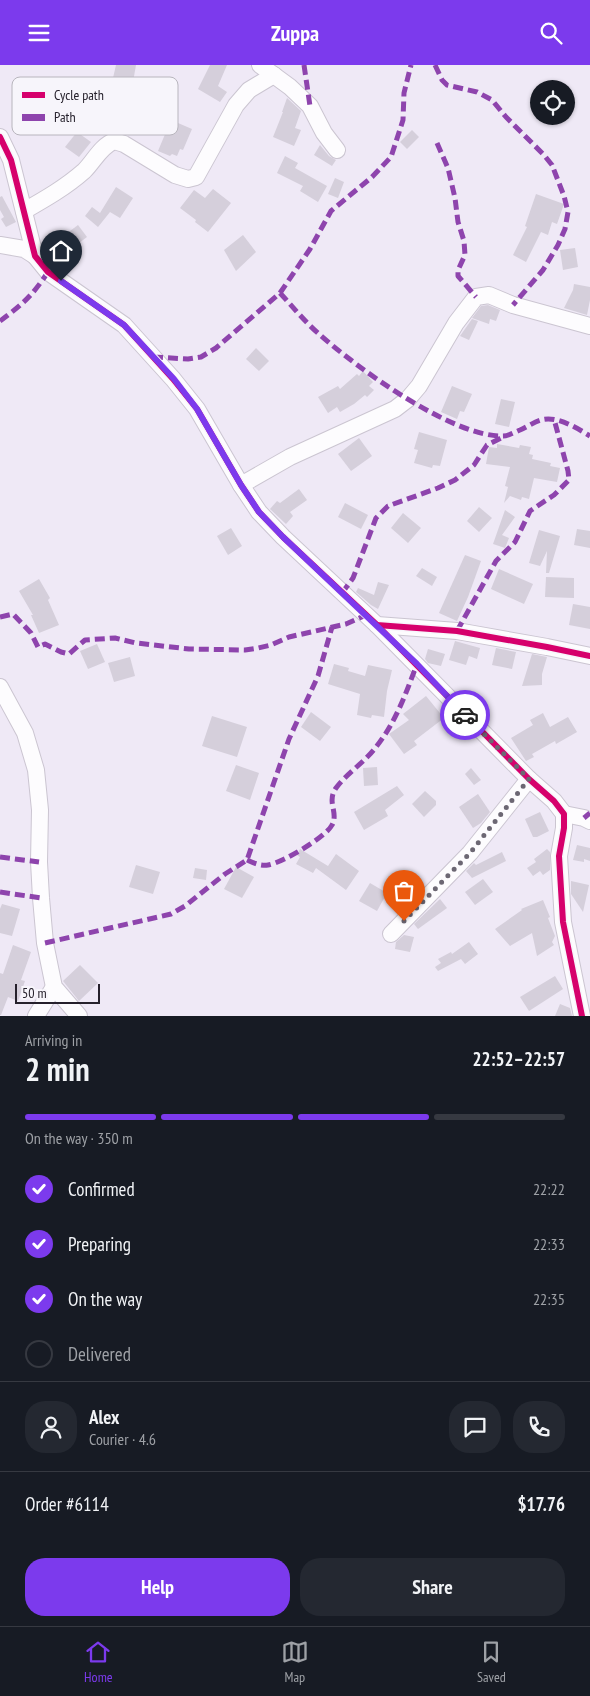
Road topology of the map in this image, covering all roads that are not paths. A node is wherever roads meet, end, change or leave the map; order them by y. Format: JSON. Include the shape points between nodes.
{"nodes":[{"id":1,"x":260,"y":65,"type":"edge"},
{"id":2,"x":274,"y":75,"type":"junction"},
{"id":3,"x":0,"y":137,"type":"edge"},
{"id":4,"x":338,"y":150,"type":"dead end"},
{"id":5,"x":24,"y":211,"type":"junction"},
{"id":6,"x":0,"y":245,"type":"edge"},
{"id":7,"x":35,"y":256,"type":"junction"},
{"id":8,"x":590,"y":326,"type":"edge"},
{"id":9,"x":241,"y":485,"type":"junction"},
{"id":10,"x":376,"y":625,"type":"junction"},
{"id":11,"x":590,"y":656,"type":"edge"},
{"id":12,"x":0,"y":687,"type":"edge"},
{"id":13,"x":529,"y":779,"type":"junction"},
{"id":14,"x":564,"y":814,"type":"junction"},
{"id":15,"x":590,"y":821,"type":"edge"},
{"id":16,"x":391,"y":934,"type":"dead end"},
{"id":17,"x":54,"y":987,"type":"junction"},
{"id":18,"x":584,"y":1006,"type":"edge"},
{"id":19,"x":36,"y":1016,"type":"edge"},
{"id":20,"x":79,"y":1016,"type":"edge"}],
"edges":[{"from":1,"to":2,"type":"street"},
{"from":2,"to":4,"type":"street","via":[[310,106],[324,133]]},
{"from":2,"to":5,"type":"street","via":[[249,90],[236,105],[196,177],[188,179],[174,175],[114,141],[54,194]]},
{"from":3,"to":5,"type":"street","via":[[11,160]]},
{"from":5,"to":7,"type":"street"},
{"from":6,"to":7,"type":"street","via":[[24,249]]},
{"from":7,"to":9,"type":"street","via":[[48,272],[124,325],[174,379],[197,409]]},
{"from":8,"to":9,"type":"street","via":[[512,305],[489,295],[476,297],[408,399],[395,409],[290,457]]},
{"from":9,"to":10,"type":"street","via":[[277,531]]},
{"from":10,"to":11,"type":"street","via":[[457,631]]},
{"from":10,"to":13,"type":"street"},
{"from":12,"to":17,"type":"street","via":[[25,733],[36,770],[41,899]]},
{"from":13,"to":14,"type":"street"},
{"from":13,"to":16,"type":"street","via":[[470,853]]},
{"from":14,"to":15,"type":"street"},
{"from":14,"to":18,"type":"street","via":[[559,856],[563,922],[570,962]]},
{"from":17,"to":19,"type":"street"},
{"from":17,"to":20,"type":"street"}]}
